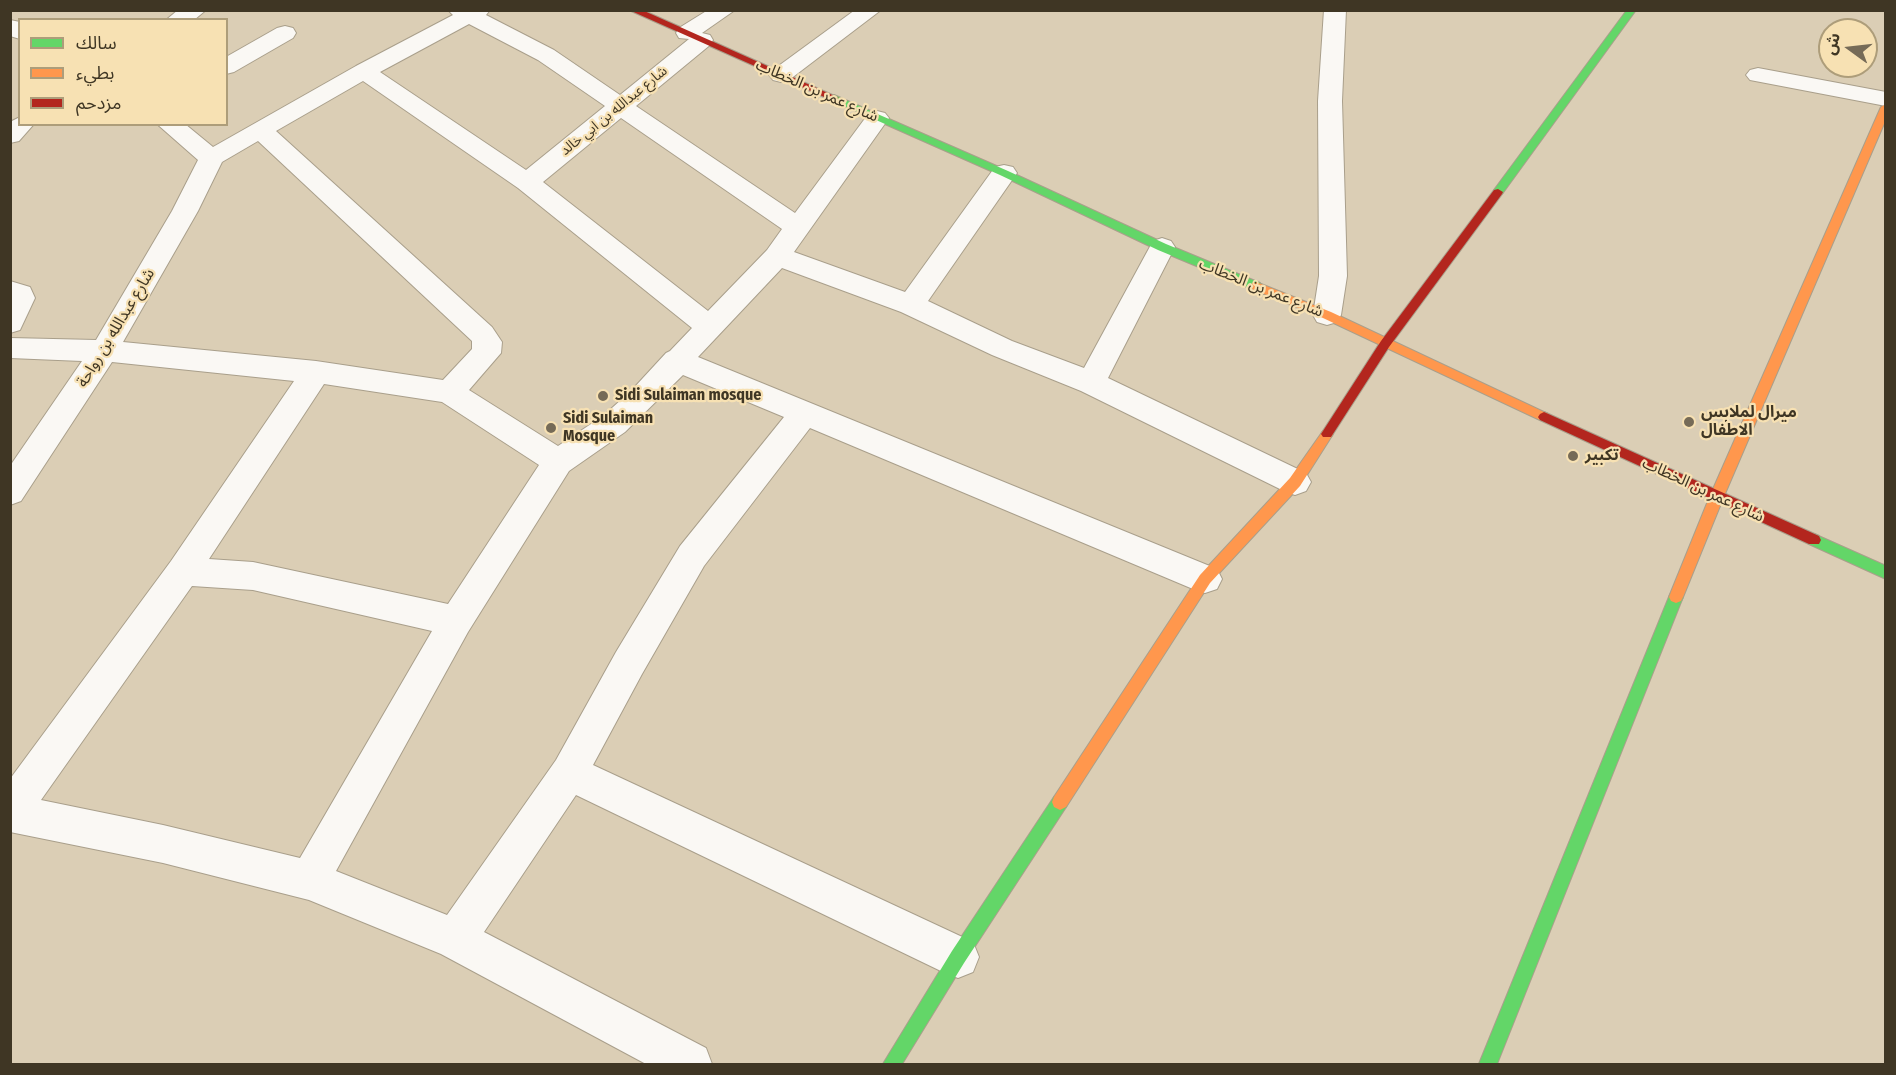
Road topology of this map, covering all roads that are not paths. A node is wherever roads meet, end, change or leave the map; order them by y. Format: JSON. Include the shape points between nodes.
{"nodes":[{"id":1,"x":195,"y":10,"type":"edge"},
{"id":2,"x":633,"y":10,"type":"edge"},
{"id":3,"x":724,"y":10,"type":"edge"},
{"id":4,"x":870,"y":10,"type":"edge"},
{"id":5,"x":1335,"y":10,"type":"edge"},
{"id":6,"x":1632,"y":10,"type":"edge"},
{"id":7,"x":470,"y":12,"type":"edge"},
{"id":8,"x":181,"y":18,"type":"edge"},
{"id":9,"x":285,"y":33,"type":"dead end"},
{"id":10,"x":695,"y":37,"type":"junction"},
{"id":11,"x":228,"y":66,"type":"edge"},
{"id":12,"x":364,"y":71,"type":"junction"},
{"id":13,"x":781,"y":75,"type":"junction"},
{"id":14,"x":1758,"y":75,"type":"dead end"},
{"id":15,"x":1886,"y":99,"type":"edge"},
{"id":16,"x":620,"y":106,"type":"junction"},
{"id":17,"x":1886,"y":107,"type":"edge"},
{"id":18,"x":877,"y":118,"type":"junction"},
{"id":19,"x":171,"y":126,"type":"edge"},
{"id":20,"x":260,"y":130,"type":"junction"},
{"id":21,"x":210,"y":158,"type":"junction"},
{"id":22,"x":1004,"y":173,"type":"junction"},
{"id":23,"x":527,"y":182,"type":"junction"},
{"id":24,"x":797,"y":227,"type":"junction"},
{"id":25,"x":1162,"y":247,"type":"junction"},
{"id":26,"x":777,"y":256,"type":"junction"},
{"id":27,"x":10,"y":290,"type":"edge"},
{"id":28,"x":911,"y":305,"type":"junction"},
{"id":29,"x":1327,"y":315,"type":"junction"},
{"id":30,"x":10,"y":323,"type":"edge"},
{"id":31,"x":709,"y":327,"type":"junction"},
{"id":32,"x":1385,"y":344,"type":"junction"},
{"id":33,"x":10,"y":348,"type":"edge"},
{"id":34,"x":104,"y":351,"type":"junction"},
{"id":35,"x":676,"y":360,"type":"junction"},
{"id":36,"x":316,"y":372,"type":"junction"},
{"id":37,"x":1091,"y":383,"type":"junction"},
{"id":38,"x":448,"y":392,"type":"junction"},
{"id":39,"x":806,"y":412,"type":"junction"},
{"id":40,"x":558,"y":462,"type":"junction"},
{"id":41,"x":15,"y":478,"type":"edge"},
{"id":42,"x":1295,"y":482,"type":"junction"},
{"id":43,"x":1717,"y":496,"type":"junction"},
{"id":44,"x":183,"y":571,"type":"junction"},
{"id":45,"x":1886,"y":573,"type":"edge"},
{"id":46,"x":1205,"y":579,"type":"junction"},
{"id":47,"x":456,"y":621,"type":"junction"},
{"id":48,"x":569,"y":773,"type":"junction"},
{"id":49,"x":10,"y":813,"type":"edge"},
{"id":50,"x":309,"y":880,"type":"junction"},
{"id":51,"x":455,"y":939,"type":"junction"},
{"id":52,"x":958,"y":957,"type":"junction"},
{"id":53,"x":690,"y":1065,"type":"edge"},
{"id":54,"x":892,"y":1065,"type":"edge"},
{"id":55,"x":1488,"y":1065,"type":"edge"}],
"edges":[{"from":1,"to":8,"type":"street"},
{"from":2,"to":10,"type":"street","name":"شارع عمر بن الخطاب"},
{"from":3,"to":10,"type":"street","name":"شارع عبدالله بن ابي خالد"},
{"from":4,"to":13,"type":"street"},
{"from":5,"to":29,"type":"street","via":[[1330,101],[1333,276]]},
{"from":6,"to":32,"type":"street"},
{"from":7,"to":12,"type":"street"},
{"from":7,"to":16,"type":"street","via":[[546,55]]},
{"from":9,"to":11,"type":"street"},
{"from":10,"to":13,"type":"street","name":"شارع عمر بن الخطاب"},
{"from":10,"to":16,"type":"street","name":"شارع عبدالله بن ابي خالد"},
{"from":12,"to":20,"type":"street"},
{"from":12,"to":23,"type":"street"},
{"from":13,"to":18,"type":"street","name":"شارع عمر بن الخطاب"},
{"from":14,"to":15,"type":"street"},
{"from":16,"to":23,"type":"street","name":"شارع عبدالله بن ابي خالد"},
{"from":16,"to":24,"type":"street"},
{"from":17,"to":43,"type":"street"},
{"from":18,"to":22,"type":"street","name":"شارع عمر بن الخطاب"},
{"from":18,"to":24,"type":"street"},
{"from":19,"to":21,"type":"street"},
{"from":20,"to":21,"type":"street"},
{"from":20,"to":38,"type":"street","via":[[488,342],[486,353]]},
{"from":21,"to":34,"type":"street","name":"شارع عبدالله بن رواحة","via":[[191,201]]},
{"from":22,"to":25,"type":"street","name":"شارع عمر بن الخطاب"},
{"from":22,"to":28,"type":"street"},
{"from":23,"to":31,"type":"street"},
{"from":24,"to":26,"type":"street"},
{"from":25,"to":29,"type":"street","name":"شارع عمر بن الخطاب"},
{"from":25,"to":37,"type":"street"},
{"from":26,"to":28,"type":"street"},
{"from":26,"to":31,"type":"street"},
{"from":27,"to":30,"type":"street","via":[[21,298]]},
{"from":28,"to":37,"type":"street","via":[[1002,348]]},
{"from":29,"to":32,"type":"street","name":"شارع عمر بن الخطاب"},
{"from":31,"to":35,"type":"street"},
{"from":32,"to":42,"type":"street"},
{"from":32,"to":43,"type":"street","name":"شارع عمر بن الخطاب"},
{"from":33,"to":34,"type":"street"},
{"from":34,"to":36,"type":"street"},
{"from":34,"to":41,"type":"street","name":"شارع عبدالله بن رواحة"},
{"from":35,"to":39,"type":"street"},
{"from":35,"to":40,"type":"street","via":[[614,424]]},
{"from":36,"to":38,"type":"street"},
{"from":36,"to":44,"type":"street"},
{"from":37,"to":42,"type":"street"},
{"from":38,"to":40,"type":"street"},
{"from":39,"to":46,"type":"street"},
{"from":39,"to":48,"type":"street","via":[[692,556]]},
{"from":40,"to":47,"type":"street"},
{"from":42,"to":46,"type":"street"},
{"from":43,"to":45,"type":"street","name":"شارع عمر بن الخطاب"},
{"from":43,"to":55,"type":"street"},
{"from":44,"to":47,"type":"street","via":[[253,576]]},
{"from":44,"to":49,"type":"street"},
{"from":46,"to":52,"type":"street"},
{"from":47,"to":50,"type":"street"},
{"from":48,"to":51,"type":"street"},
{"from":48,"to":52,"type":"street"},
{"from":49,"to":50,"type":"street","via":[[163,844]]},
{"from":50,"to":51,"type":"street"},
{"from":51,"to":53,"type":"street"},
{"from":52,"to":54,"type":"street"}]}
